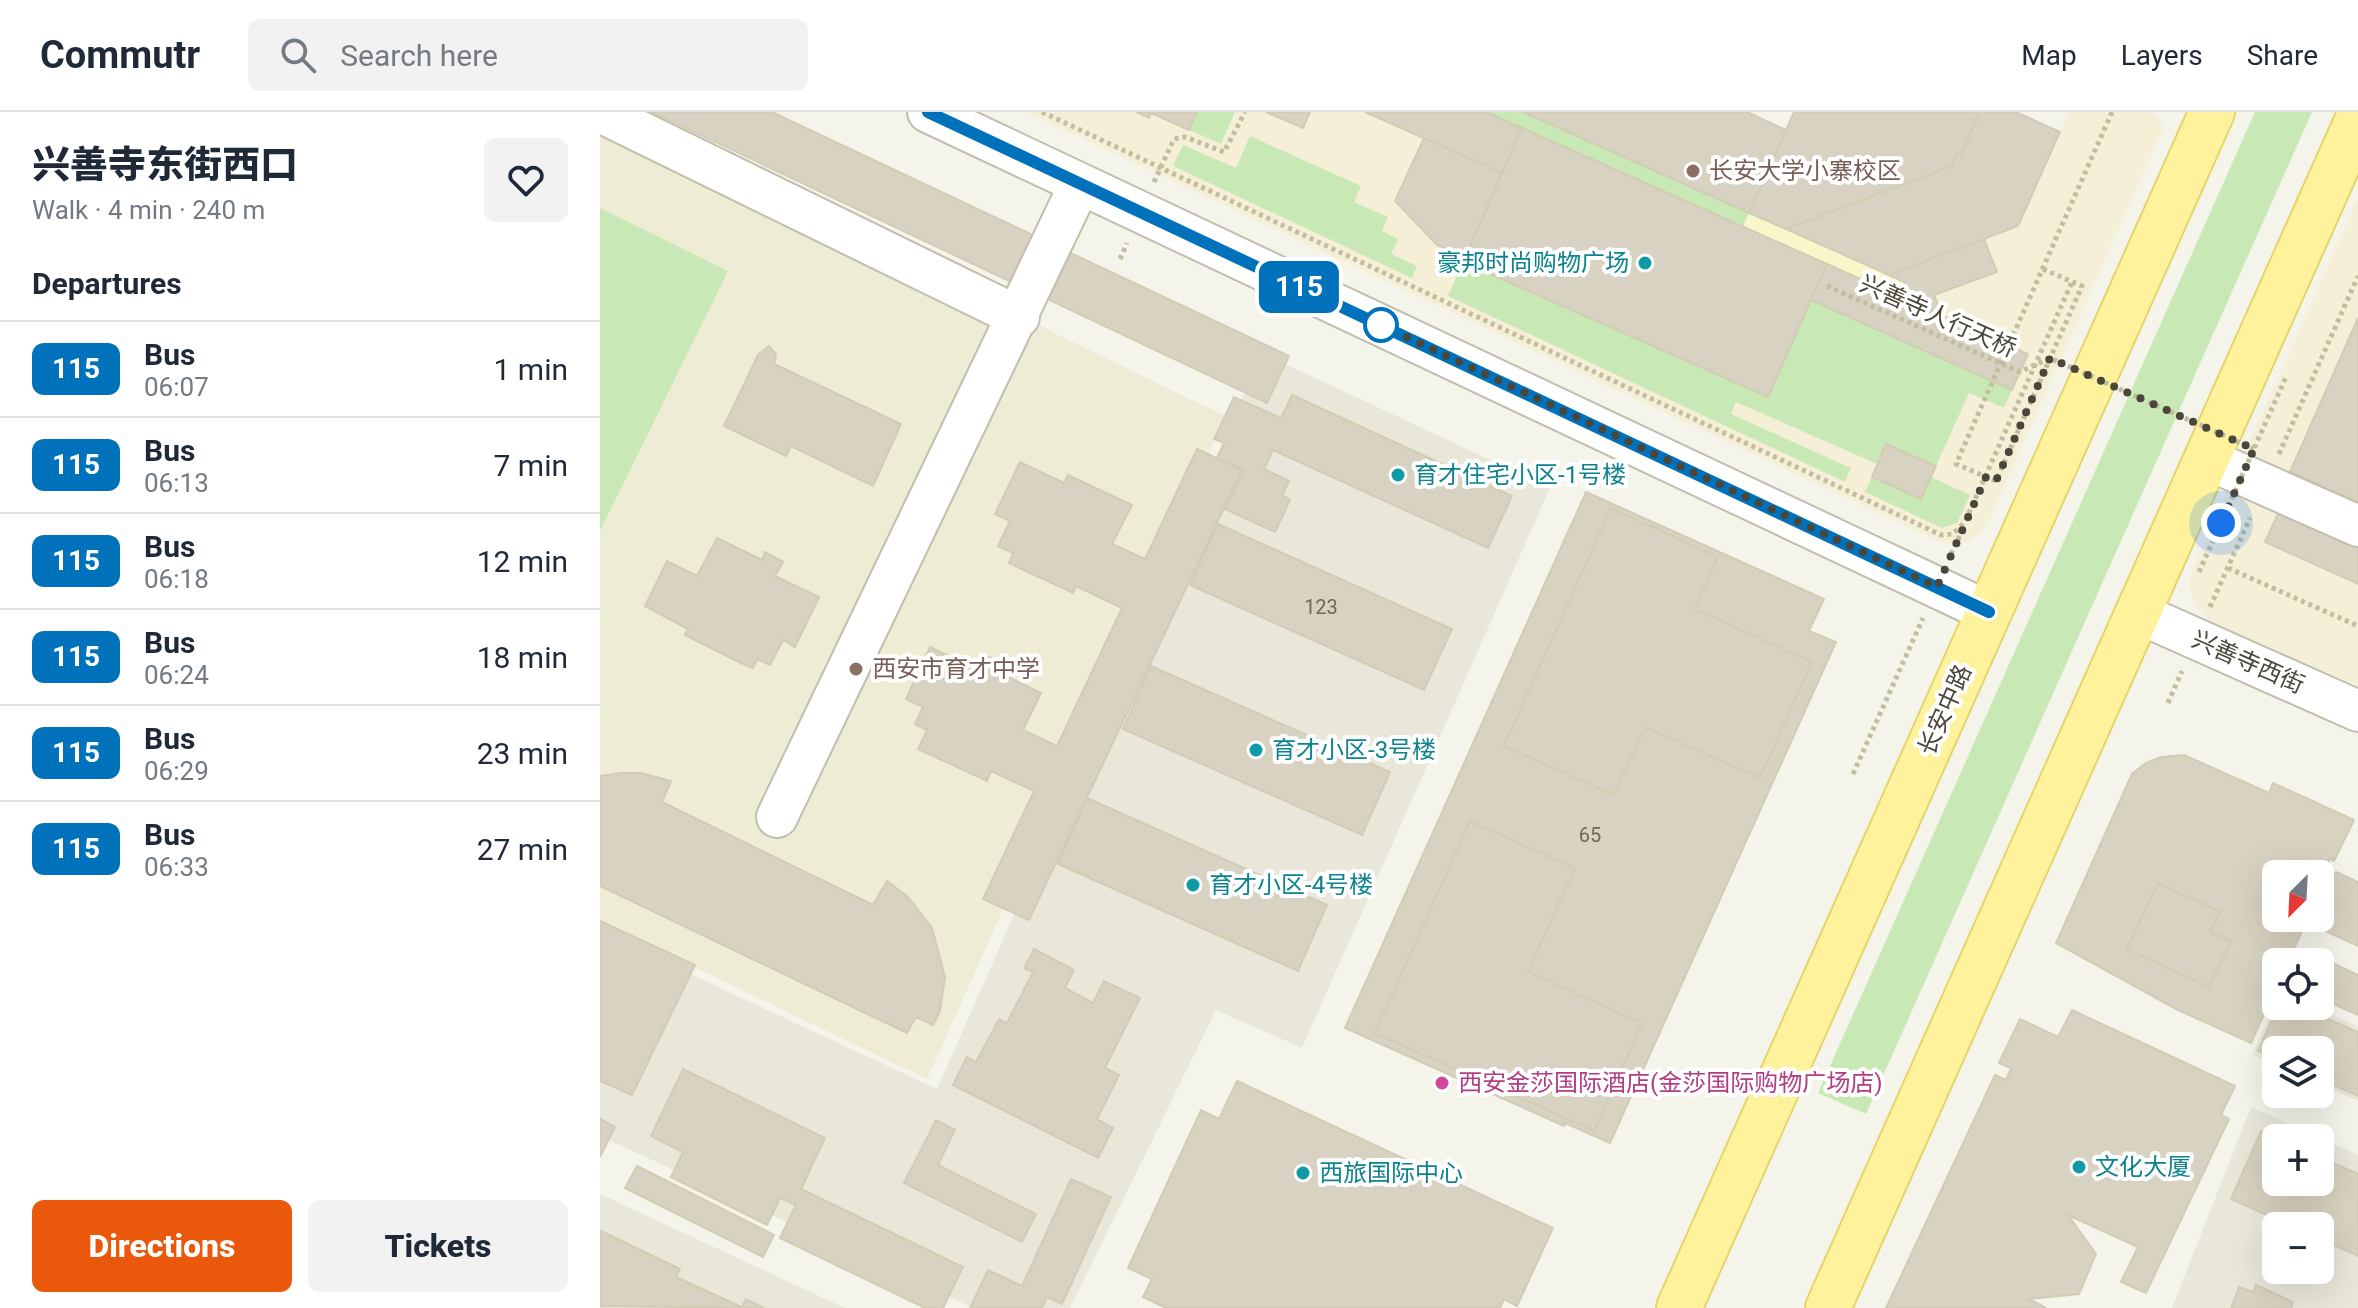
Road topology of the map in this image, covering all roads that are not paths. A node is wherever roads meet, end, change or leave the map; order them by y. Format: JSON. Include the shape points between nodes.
{"nodes":[{"id":1,"x":600,"y":112,"type":"edge"},
{"id":2,"x":928,"y":112,"type":"edge"},
{"id":3,"x":2212,"y":112,"type":"edge"},
{"id":4,"x":2358,"y":119,"type":"edge"},
{"id":5,"x":1080,"y":184,"type":"junction"},
{"id":6,"x":1019,"y":317,"type":"junction"},
{"id":7,"x":2207,"y":459,"type":"junction"},
{"id":8,"x":2358,"y":526,"type":"edge"},
{"id":9,"x":1989,"y":612,"type":"junction"},
{"id":10,"x":2138,"y":613,"type":"junction"},
{"id":11,"x":2358,"y":711,"type":"edge"},
{"id":12,"x":777,"y":817,"type":"dead end"},
{"id":13,"x":1679,"y":1308,"type":"edge"},
{"id":14,"x":1828,"y":1308,"type":"edge"}],
"edges":[{"from":1,"to":6,"type":"street"},
{"from":2,"to":5,"type":"street"},
{"from":3,"to":9,"type":"main road","name":"长安中路"},
{"from":4,"to":7,"type":"main road"},
{"from":5,"to":6,"type":"street"},
{"from":5,"to":9,"type":"street"},
{"from":6,"to":12,"type":"street"},
{"from":7,"to":8,"type":"street"},
{"from":7,"to":10,"type":"main road"},
{"from":9,"to":13,"type":"main road","name":"长安中路"},
{"from":10,"to":11,"type":"street","name":"兴善寺西街"},
{"from":10,"to":14,"type":"main road"}]}
